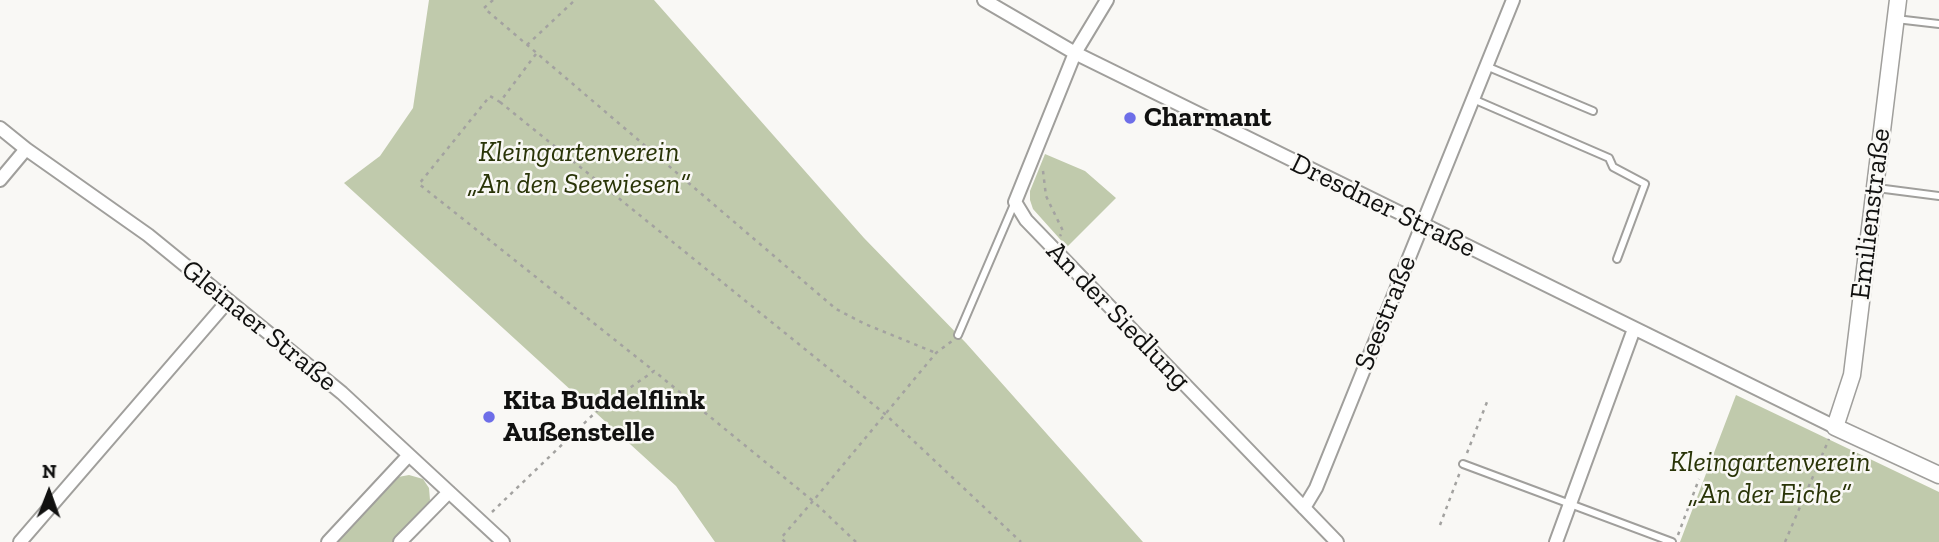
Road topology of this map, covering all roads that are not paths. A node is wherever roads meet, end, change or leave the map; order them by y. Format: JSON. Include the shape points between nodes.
{"nodes":[{"id":1,"x":984,"y":0,"type":"edge"},
{"id":2,"x":1107,"y":0,"type":"edge"},
{"id":3,"x":1513,"y":0,"type":"edge"},
{"id":4,"x":1898,"y":0,"type":"edge"},
{"id":5,"x":1896,"y":19,"type":"junction"},
{"id":6,"x":1939,"y":24,"type":"edge"},
{"id":7,"x":1075,"y":53,"type":"junction"},
{"id":8,"x":1486,"y":66,"type":"junction"},
{"id":9,"x":1473,"y":99,"type":"junction"},
{"id":10,"x":1592,"y":111,"type":"dead end"},
{"id":11,"x":0,"y":128,"type":"edge"},
{"id":12,"x":26,"y":149,"type":"junction"},
{"id":13,"x":0,"y":180,"type":"edge"},
{"id":14,"x":1875,"y":188,"type":"junction"},
{"id":15,"x":1939,"y":196,"type":"edge"},
{"id":16,"x":1014,"y":202,"type":"junction"},
{"id":17,"x":1421,"y":225,"type":"junction"},
{"id":18,"x":1617,"y":259,"type":"dead end"},
{"id":19,"x":228,"y":302,"type":"junction"},
{"id":20,"x":1634,"y":329,"type":"junction"},
{"id":21,"x":958,"y":335,"type":"road end"},
{"id":22,"x":1835,"y":426,"type":"junction"},
{"id":23,"x":409,"y":455,"type":"junction"},
{"id":24,"x":1463,"y":464,"type":"dead end"},
{"id":25,"x":1939,"y":475,"type":"edge"},
{"id":26,"x":449,"y":492,"type":"junction"},
{"id":27,"x":1570,"y":504,"type":"junction"},
{"id":28,"x":1304,"y":508,"type":"junction"},
{"id":29,"x":20,"y":542,"type":"edge"},
{"id":30,"x":328,"y":542,"type":"edge"},
{"id":31,"x":400,"y":542,"type":"edge"},
{"id":32,"x":503,"y":542,"type":"edge"},
{"id":33,"x":1337,"y":542,"type":"edge"},
{"id":34,"x":1556,"y":542,"type":"edge"},
{"id":35,"x":1674,"y":542,"type":"edge"}],
"edges":[{"from":1,"to":7,"type":"street","name":"Dresdner Straße"},
{"from":2,"to":7,"type":"street"},
{"from":3,"to":8,"type":"street","name":"Seestraße"},
{"from":4,"to":5,"type":"street","name":"Emilienstraße"},
{"from":5,"to":6,"type":"lane"},
{"from":5,"to":14,"type":"street","name":"Emilienstraße"},
{"from":7,"to":16,"type":"street"},
{"from":7,"to":17,"type":"street","name":"Dresdner Straße"},
{"from":8,"to":9,"type":"street","name":"Seestraße"},
{"from":8,"to":10,"type":"lane"},
{"from":9,"to":17,"type":"street","name":"Seestraße"},
{"from":9,"to":18,"type":"lane","via":[[1609,158],[1613,167],[1645,184]]},
{"from":11,"to":12,"type":"street","name":"Gleinaer Straße"},
{"from":12,"to":13,"type":"street"},
{"from":12,"to":19,"type":"street","name":"Gleinaer Straße","via":[[148,235]]},
{"from":14,"to":15,"type":"lane"},
{"from":14,"to":22,"type":"street","name":"Emilienstraße","via":[[1852,374]]},
{"from":16,"to":21,"type":"lane"},
{"from":16,"to":28,"type":"street","name":"An der Siedlung","via":[[1052,248]]},
{"from":17,"to":20,"type":"street","name":"Dresdner Straße"},
{"from":17,"to":28,"type":"street","name":"Seestraße"},
{"from":19,"to":23,"type":"street","name":"Gleinaer Straße","via":[[342,393]]},
{"from":19,"to":29,"type":"street"},
{"from":20,"to":22,"type":"street","name":"Dresdner Straße"},
{"from":20,"to":27,"type":"street"},
{"from":22,"to":25,"type":"street"},
{"from":23,"to":26,"type":"street","name":"Gleinaer Straße"},
{"from":23,"to":30,"type":"street"},
{"from":24,"to":27,"type":"lane"},
{"from":26,"to":31,"type":"street"},
{"from":26,"to":32,"type":"street","name":"Gleinaer Straße"},
{"from":27,"to":34,"type":"street"},
{"from":27,"to":35,"type":"lane"},
{"from":28,"to":33,"type":"street","name":"An der Siedlung"}]}
